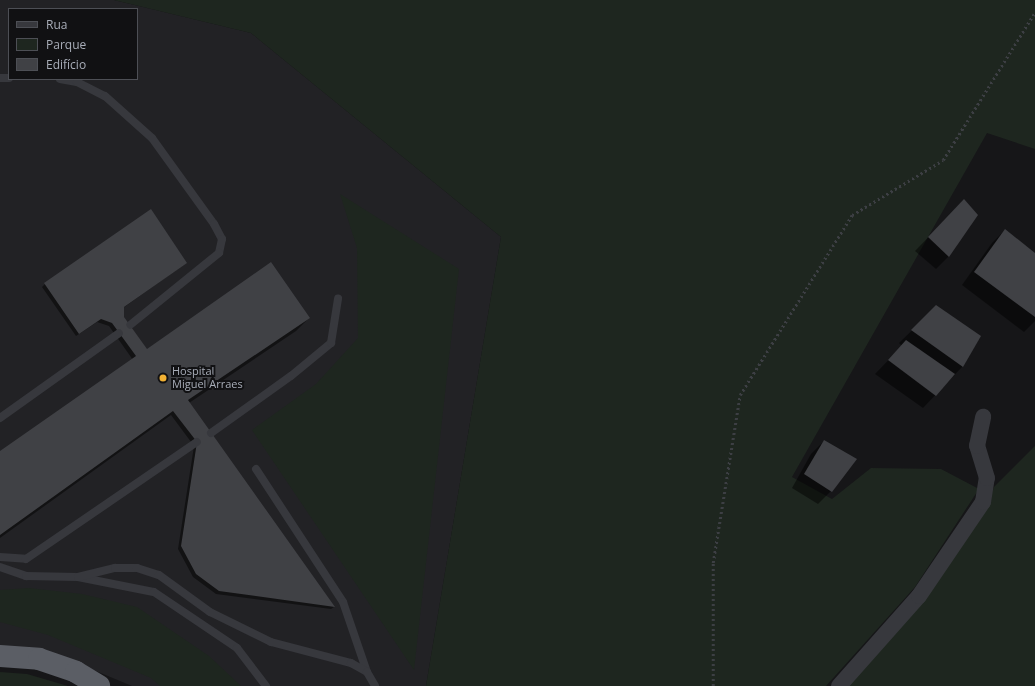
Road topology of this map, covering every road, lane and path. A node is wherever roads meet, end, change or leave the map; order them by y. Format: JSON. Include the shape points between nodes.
{"nodes":[{"id":1,"x":1035,"y":12,"type":"edge"},
{"id":2,"x":66,"y":80,"type":"edge"},
{"id":3,"x":338,"y":299,"type":"dead end"},
{"id":4,"x":130,"y":325,"type":"dead end"},
{"id":5,"x":119,"y":333,"type":"dead end"},
{"id":6,"x":983,"y":417,"type":"dead end"},
{"id":7,"x":0,"y":418,"type":"edge"},
{"id":8,"x":211,"y":433,"type":"dead end"},
{"id":9,"x":197,"y":442,"type":"dead end"},
{"id":10,"x":256,"y":469,"type":"dead end"},
{"id":11,"x":0,"y":557,"type":"edge"},
{"id":12,"x":0,"y":567,"type":"edge"},
{"id":13,"x":78,"y":576,"type":"junction"},
{"id":14,"x":0,"y":656,"type":"edge"},
{"id":15,"x":367,"y":672,"type":"junction"},
{"id":16,"x":98,"y":686,"type":"edge"},
{"id":17,"x":266,"y":686,"type":"edge"},
{"id":18,"x":375,"y":686,"type":"edge"},
{"id":19,"x":713,"y":686,"type":"edge"},
{"id":20,"x":839,"y":686,"type":"edge"}],
"edges":[{"from":1,"to":19,"type":"path","via":[[943,160],[852,214],[740,395],[713,563]]},
{"from":2,"to":4,"type":"lane","via":[[77,82],[105,96],[152,138],[214,224],[222,240],[219,253]]},
{"from":3,"to":8,"type":"lane","via":[[331,343],[291,376]]},
{"from":5,"to":7,"type":"lane"},
{"from":6,"to":20,"type":"street","via":[[977,446],[986,478],[983,502],[919,596]]},
{"from":9,"to":11,"type":"lane","via":[[26,559]]},
{"from":10,"to":15,"type":"lane","via":[[343,602]]},
{"from":12,"to":13,"type":"lane","via":[[26,576]]},
{"from":13,"to":15,"type":"lane","via":[[115,568],[137,568],[160,575],[210,612],[271,642],[351,663]]},
{"from":13,"to":17,"type":"lane","via":[[154,592],[237,648]]},
{"from":14,"to":16,"type":"highway","via":[[39,659],[76,672]]},
{"from":15,"to":18,"type":"lane"}]}
